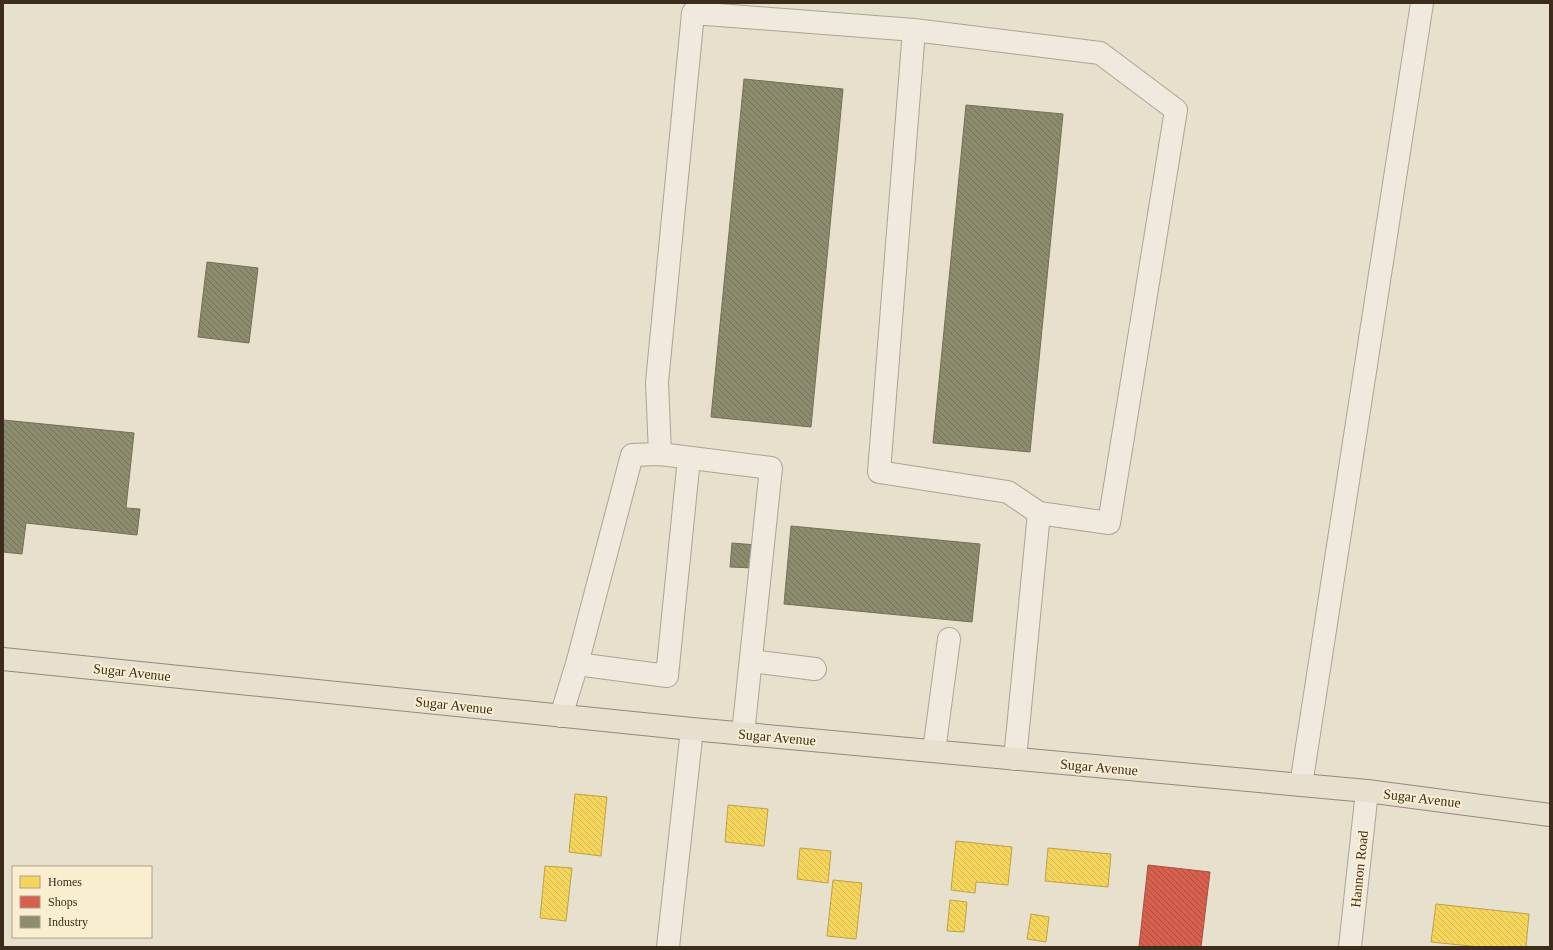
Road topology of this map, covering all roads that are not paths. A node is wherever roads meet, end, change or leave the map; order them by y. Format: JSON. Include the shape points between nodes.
{"nodes":[{"id":1,"x":1422,"y":3,"type":"edge"},
{"id":2,"x":914,"y":30,"type":"junction"},
{"id":3,"x":660,"y":454,"type":"junction"},
{"id":4,"x":690,"y":458,"type":"junction"},
{"id":5,"x":1039,"y":513,"type":"junction"},
{"id":6,"x":949,"y":639,"type":"dead end"},
{"id":7,"x":3,"y":659,"type":"edge"},
{"id":8,"x":751,"y":661,"type":"junction"},
{"id":9,"x":577,"y":664,"type":"junction"},
{"id":10,"x":814,"y":669,"type":"dead end"},
{"id":11,"x":561,"y":716,"type":"junction"},
{"id":12,"x":692,"y":729,"type":"junction"},
{"id":13,"x":743,"y":734,"type":"junction"},
{"id":14,"x":934,"y":751,"type":"junction"},
{"id":15,"x":1015,"y":759,"type":"junction"},
{"id":16,"x":1301,"y":785,"type":"junction"},
{"id":17,"x":1367,"y":791,"type":"junction"},
{"id":18,"x":1550,"y":815,"type":"edge"},
{"id":19,"x":668,"y":947,"type":"edge"},
{"id":20,"x":1350,"y":947,"type":"edge"}],
"edges":[{"from":1,"to":16,"type":"street"},
{"from":2,"to":3,"type":"street","via":[[693,13],[657,382]]},
{"from":2,"to":5,"type":"street","via":[[879,472],[1008,492]]},
{"from":2,"to":5,"type":"street","via":[[1100,53],[1176,110],[1109,523]]},
{"from":3,"to":4,"type":"street"},
{"from":3,"to":9,"type":"street","via":[[632,455]]},
{"from":4,"to":8,"type":"street","via":[[771,468]]},
{"from":4,"to":9,"type":"street","via":[[667,676]]},
{"from":5,"to":15,"type":"street"},
{"from":6,"to":14,"type":"street"},
{"from":7,"to":11,"type":"main road","name":"Sugar Avenue"},
{"from":8,"to":10,"type":"street"},
{"from":8,"to":13,"type":"street"},
{"from":9,"to":11,"type":"street"},
{"from":11,"to":12,"type":"main road","name":"Sugar Avenue"},
{"from":12,"to":13,"type":"main road","name":"Sugar Avenue"},
{"from":12,"to":19,"type":"street"},
{"from":13,"to":14,"type":"main road","name":"Sugar Avenue"},
{"from":14,"to":15,"type":"main road","name":"Sugar Avenue"},
{"from":15,"to":16,"type":"main road","name":"Sugar Avenue"},
{"from":16,"to":17,"type":"main road","name":"Sugar Avenue"},
{"from":17,"to":18,"type":"main road","name":"Sugar Avenue"},
{"from":17,"to":20,"type":"street","name":"Hannon Road"}]}
